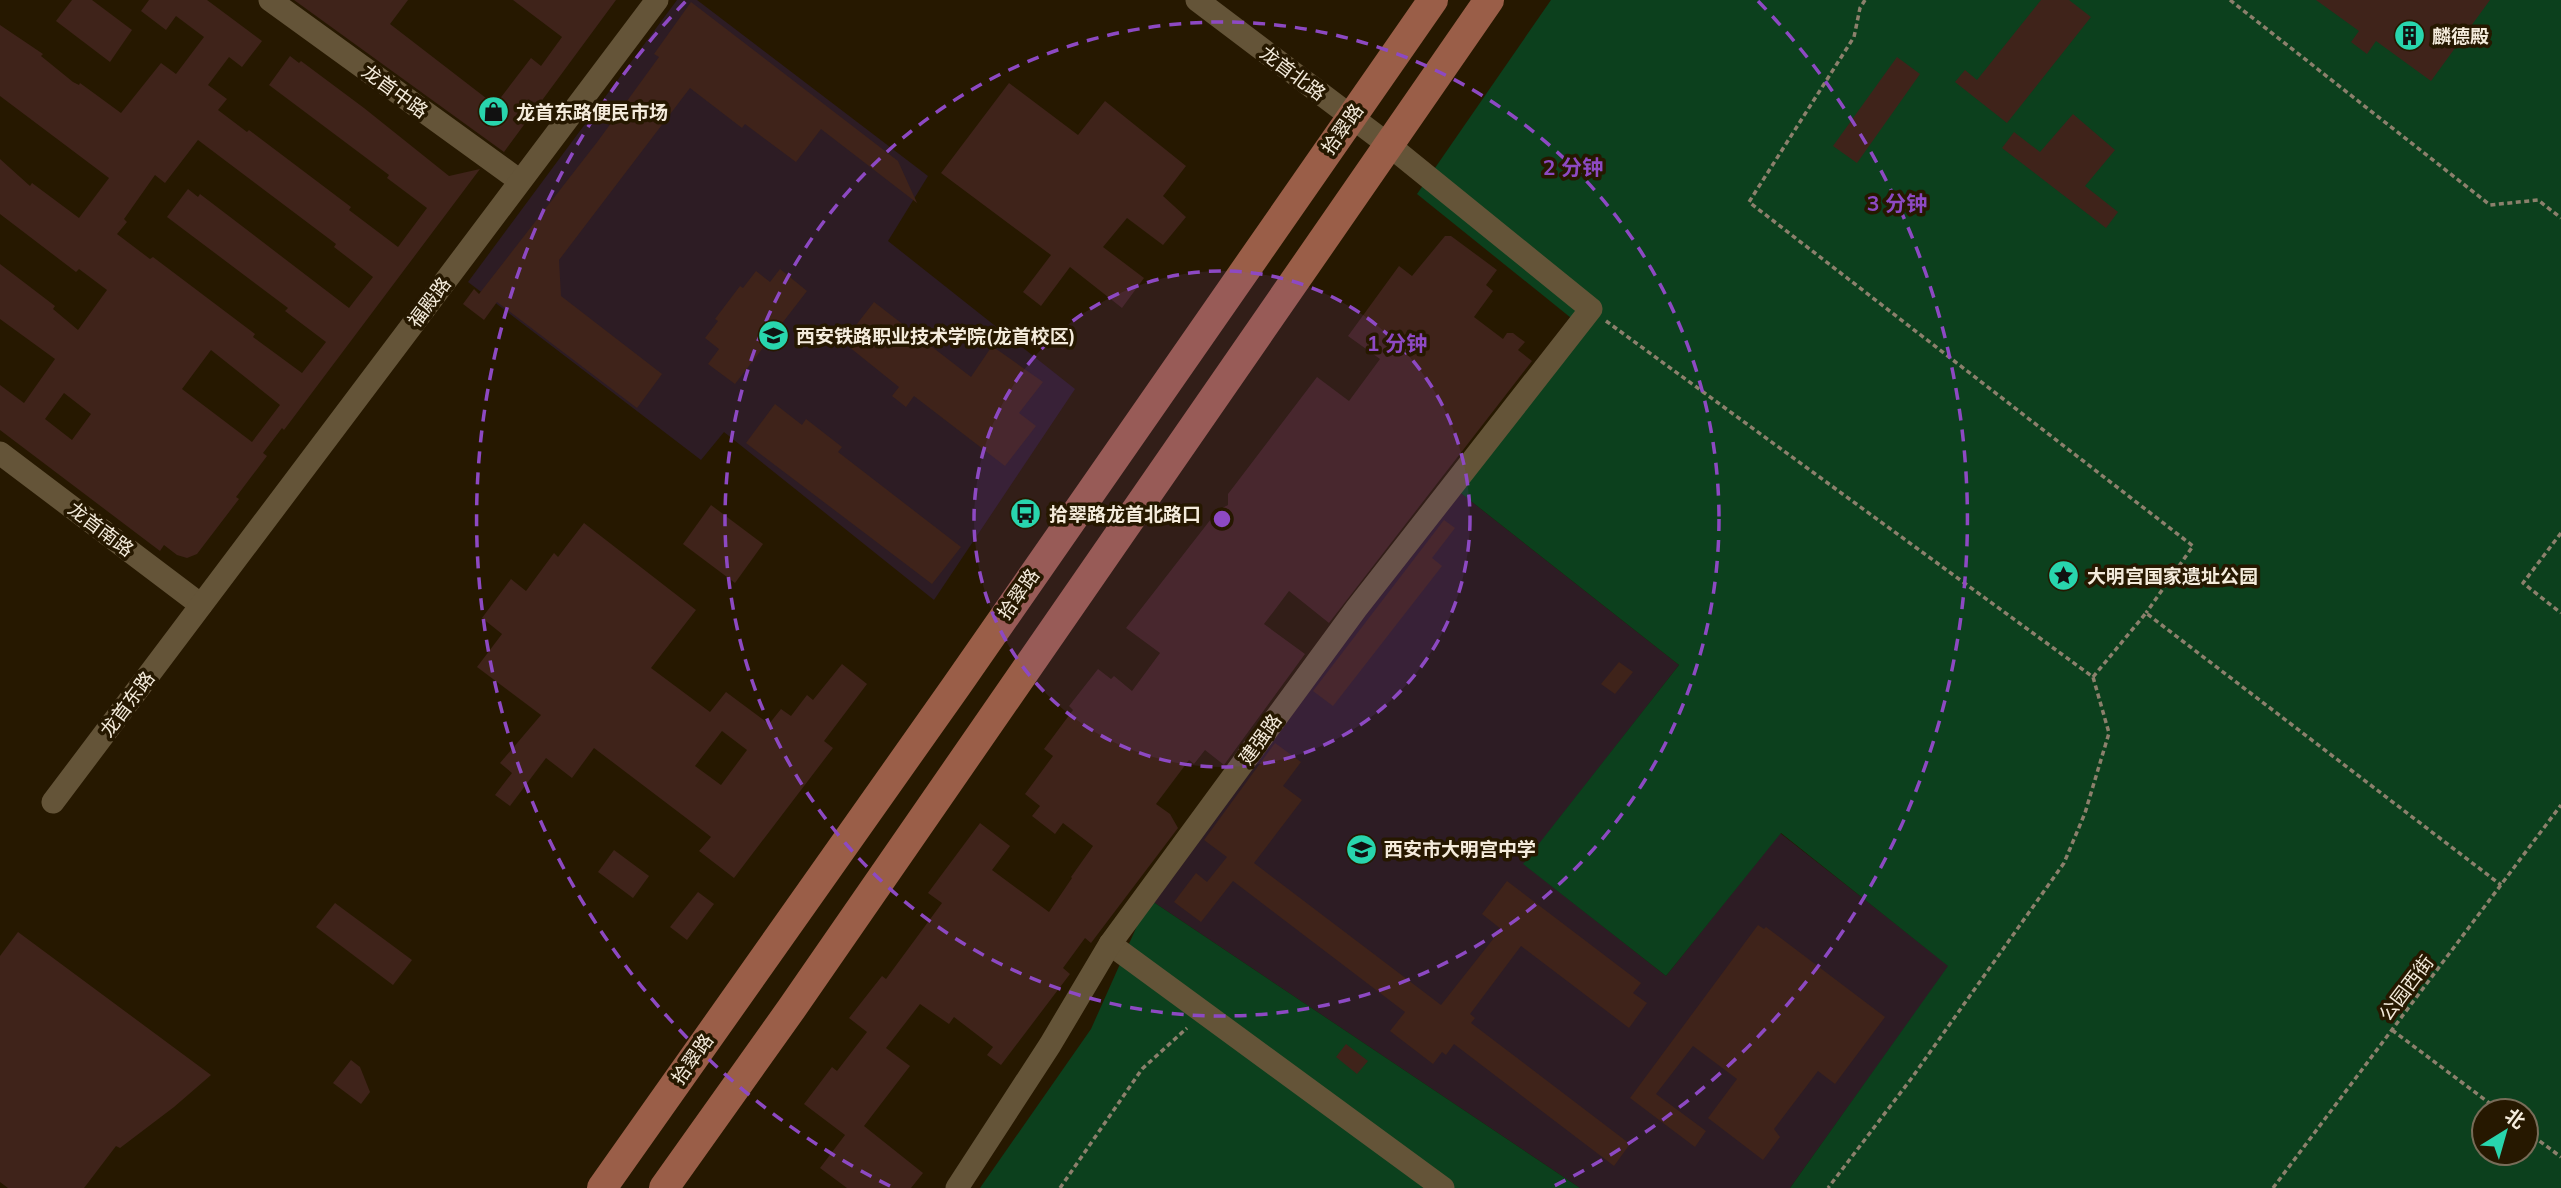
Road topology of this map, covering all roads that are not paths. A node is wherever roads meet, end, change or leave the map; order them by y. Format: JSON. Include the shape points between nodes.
{"nodes":[{"id":1,"x":270,"y":0,"type":"edge"},
{"id":2,"x":657,"y":0,"type":"edge"},
{"id":3,"x":1197,"y":0,"type":"edge"},
{"id":4,"x":1433,"y":0,"type":"edge"},
{"id":5,"x":1489,"y":0,"type":"edge"},
{"id":6,"x":1350,"y":116,"type":"junction"},
{"id":7,"x":1390,"y":146,"type":"junction"},
{"id":8,"x":520,"y":181,"type":"junction"},
{"id":9,"x":1591,"y":309,"type":"joint"},
{"id":10,"x":0,"y":453,"type":"edge"},
{"id":11,"x":201,"y":605,"type":"junction"},
{"id":12,"x":53,"y":802,"type":"dead end"},
{"id":13,"x":1110,"y":944,"type":"junction"},
{"id":14,"x":602,"y":1188,"type":"edge"},
{"id":15,"x":664,"y":1188,"type":"edge"},
{"id":16,"x":957,"y":1188,"type":"edge"},
{"id":17,"x":1443,"y":1188,"type":"edge"}],
"edges":[{"from":1,"to":8,"type":"street","name":"龙首中路"},
{"from":2,"to":8,"type":"street","name":"福殿路"},
{"from":3,"to":6,"type":"street","name":"龙首北路"},
{"from":4,"to":6,"type":"main road","name":"拾翠路"},
{"from":5,"to":7,"type":"main road"},
{"from":6,"to":7,"type":"street","name":"龙首北路"},
{"from":6,"to":14,"type":"main road","name":"拾翠路"},
{"from":7,"to":9,"type":"street","name":"龙首北路"},
{"from":7,"to":15,"type":"main road"},
{"from":8,"to":11,"type":"street","name":"福殿路"},
{"from":9,"to":13,"type":"street","name":"建强路","via":[[1356,609]]},
{"from":10,"to":11,"type":"street","name":"龙首南路"},
{"from":11,"to":12,"type":"street","name":"龙首东路"},
{"from":13,"to":16,"type":"street","name":"建强路"},
{"from":13,"to":17,"type":"street"}]}
